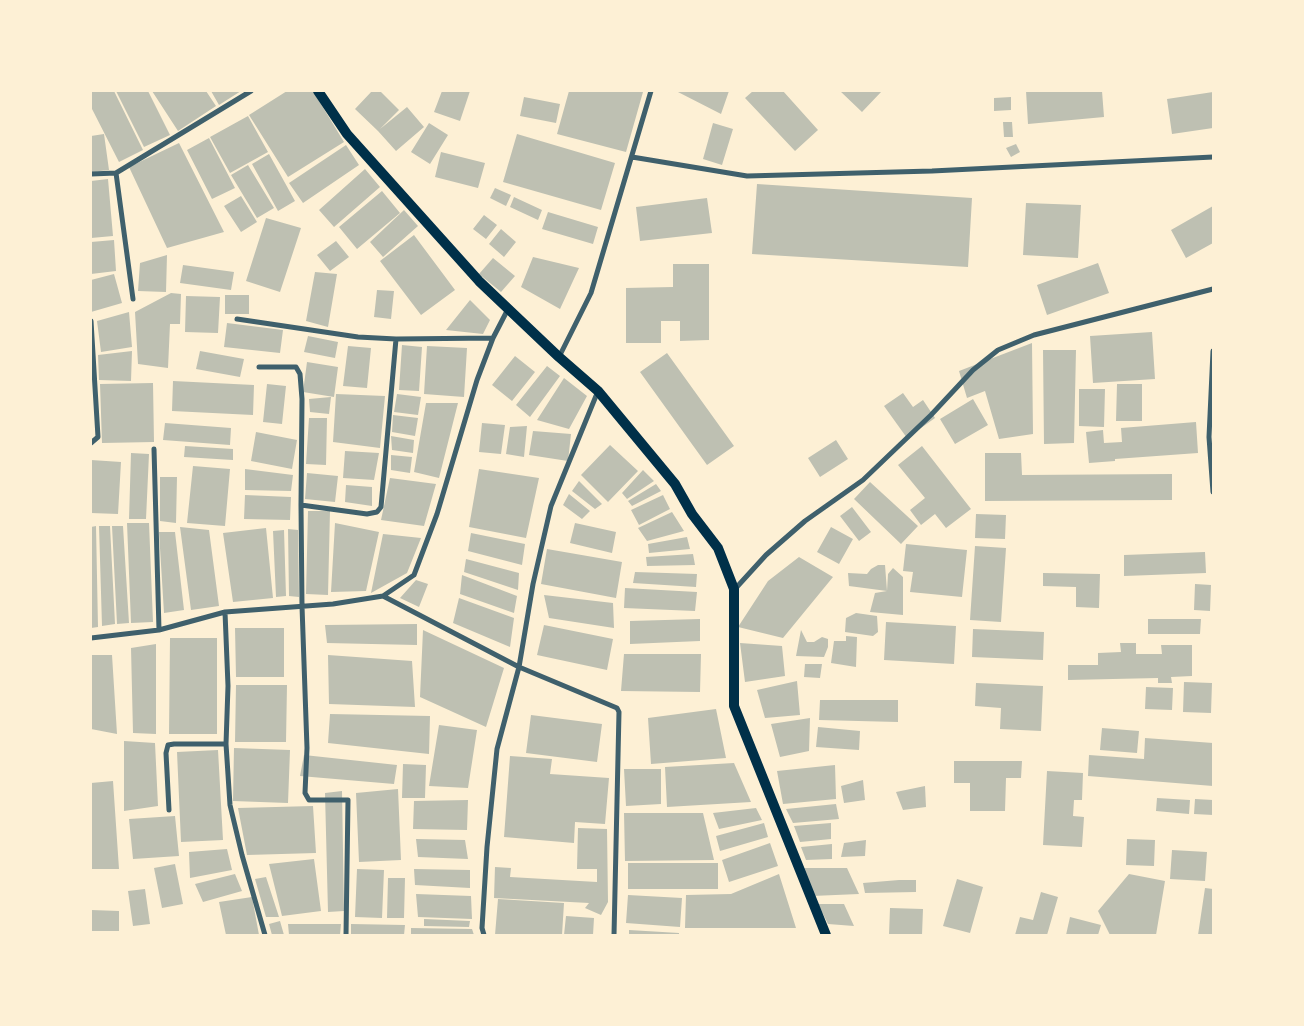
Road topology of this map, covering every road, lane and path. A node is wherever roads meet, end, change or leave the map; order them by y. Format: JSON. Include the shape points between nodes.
{"nodes":[{"id":1,"x":251,"y":91,"type":"edge"},
{"id":2,"x":318,"y":91,"type":"edge"},
{"id":3,"x":651,"y":91,"type":"edge"},
{"id":4,"x":632,"y":157,"type":"junction"},
{"id":5,"x":1213,"y":157,"type":"edge"},
{"id":6,"x":116,"y":172,"type":"junction"},
{"id":7,"x":91,"y":174,"type":"edge"},
{"id":8,"x":1213,"y":290,"type":"edge"},
{"id":9,"x":133,"y":299,"type":"dead end"},
{"id":10,"x":508,"y":308,"type":"junction"},
{"id":11,"x":237,"y":319,"type":"dead end"},
{"id":12,"x":91,"y":321,"type":"edge"},
{"id":13,"x":493,"y":338,"type":"junction"},
{"id":14,"x":396,"y":339,"type":"junction"},
{"id":15,"x":1213,"y":351,"type":"edge"},
{"id":16,"x":559,"y":357,"type":"junction"},
{"id":17,"x":259,"y":367,"type":"dead end"},
{"id":18,"x":598,"y":391,"type":"junction"},
{"id":19,"x":91,"y":443,"type":"edge"},
{"id":20,"x":154,"y":448,"type":"dead end"},
{"id":21,"x":1213,"y":492,"type":"edge"},
{"id":22,"x":301,"y":505,"type":"junction"},
{"id":23,"x":734,"y":589,"type":"junction"},
{"id":24,"x":383,"y":596,"type":"junction"},
{"id":25,"x":302,"y":606,"type":"junction"},
{"id":26,"x":225,"y":612,"type":"junction"},
{"id":27,"x":159,"y":630,"type":"junction"},
{"id":28,"x":91,"y":638,"type":"edge"},
{"id":29,"x":519,"y":667,"type":"junction"},
{"id":30,"x":226,"y":744,"type":"junction"},
{"id":31,"x":169,"y":810,"type":"dead end"},
{"id":32,"x":265,"y":935,"type":"edge"},
{"id":33,"x":346,"y":935,"type":"edge"},
{"id":34,"x":484,"y":935,"type":"edge"},
{"id":35,"x":614,"y":935,"type":"edge"},
{"id":36,"x":826,"y":935,"type":"edge"}],
"edges":[{"from":1,"to":6,"type":"street"},
{"from":2,"to":10,"type":"main road","via":[[347,134],[479,281]]},
{"from":3,"to":4,"type":"street"},
{"from":4,"to":5,"type":"street","via":[[747,176],[932,172]]},
{"from":4,"to":16,"type":"street","via":[[592,293]]},
{"from":6,"to":7,"type":"street"},
{"from":6,"to":9,"type":"street"},
{"from":8,"to":23,"type":"street","via":[[1034,335],[998,350],[973,370],[864,480],[805,521]]},
{"from":10,"to":13,"type":"street"},
{"from":10,"to":16,"type":"main road"},
{"from":11,"to":14,"type":"street","via":[[358,337]]},
{"from":12,"to":19,"type":"street","via":[[98,437]]},
{"from":13,"to":14,"type":"street"},
{"from":13,"to":24,"type":"street","via":[[414,575]]},
{"from":14,"to":22,"type":"street","via":[[381,507],[377,512],[367,514]]},
{"from":15,"to":21,"type":"street","via":[[1209,437]]},
{"from":16,"to":18,"type":"main road"},
{"from":17,"to":22,"type":"street","via":[[296,367],[300,374]]},
{"from":18,"to":23,"type":"main road","via":[[675,484],[692,514],[718,548]]},
{"from":18,"to":29,"type":"street","via":[[551,506]]},
{"from":20,"to":27,"type":"street"},
{"from":22,"to":25,"type":"street"},
{"from":23,"to":36,"type":"main road","via":[[734,706]]},
{"from":24,"to":25,"type":"street"},
{"from":24,"to":29,"type":"street"},
{"from":25,"to":26,"type":"street"},
{"from":25,"to":33,"type":"street","via":[[307,748],[305,793],[309,800],[348,800]]},
{"from":26,"to":27,"type":"street"},
{"from":26,"to":30,"type":"street"},
{"from":27,"to":28,"type":"street"},
{"from":29,"to":34,"type":"street","via":[[497,749],[487,846]]},
{"from":29,"to":35,"type":"street","via":[[612,705],[619,712]]},
{"from":30,"to":31,"type":"street","via":[[168,745]]},
{"from":30,"to":32,"type":"street","via":[[230,805]]}]}
